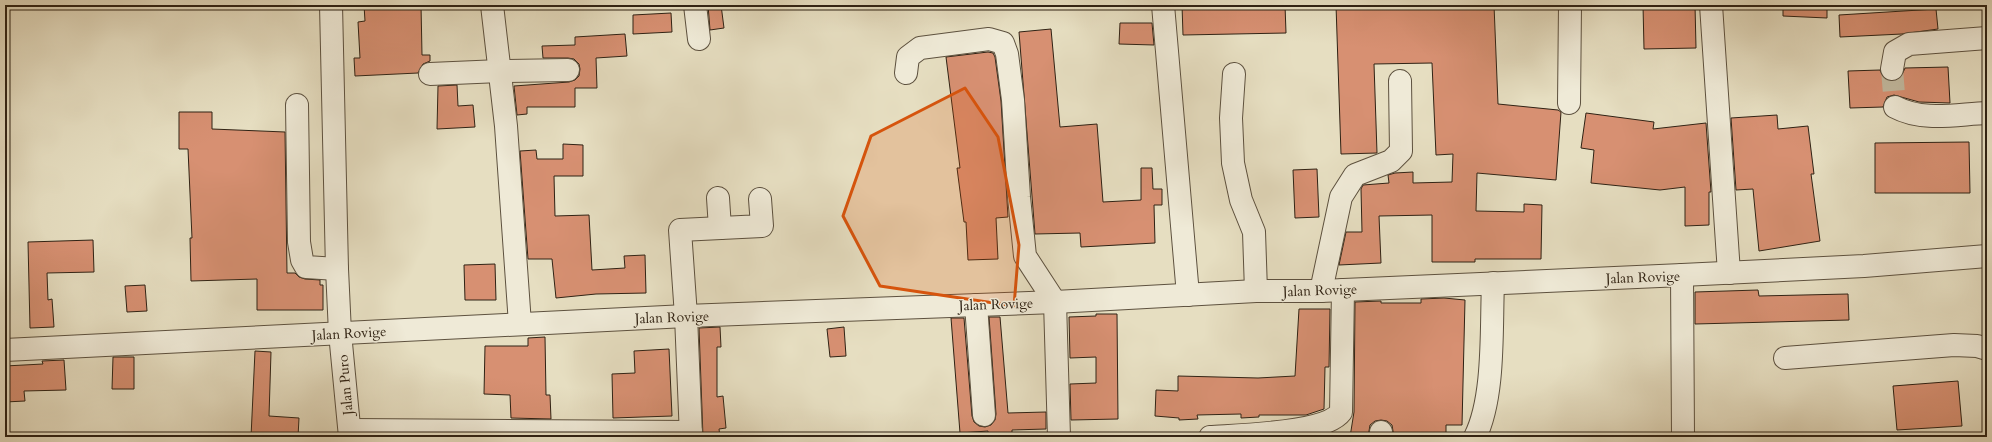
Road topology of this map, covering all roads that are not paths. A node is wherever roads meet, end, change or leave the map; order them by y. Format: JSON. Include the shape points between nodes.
{"nodes":[{"id":1,"x":331,"y":5,"type":"edge"},
{"id":2,"x":492,"y":5,"type":"edge"},
{"id":3,"x":695,"y":5,"type":"edge"},
{"id":4,"x":1163,"y":5,"type":"edge"},
{"id":5,"x":1570,"y":5,"type":"edge"},
{"id":6,"x":1711,"y":5,"type":"edge"},
{"id":7,"x":1987,"y":38,"type":"edge"},
{"id":8,"x":699,"y":39,"type":"dead end"},
{"id":9,"x":1892,"y":69,"type":"tunnel mouth"},
{"id":10,"x":568,"y":70,"type":"dead end"},
{"id":11,"x":500,"y":71,"type":"junction"},
{"id":12,"x":906,"y":73,"type":"dead end"},
{"id":13,"x":430,"y":74,"type":"dead end"},
{"id":14,"x":1234,"y":74,"type":"dead end"},
{"id":15,"x":1400,"y":81,"type":"dead end"},
{"id":16,"x":1570,"y":103,"type":"dead end"},
{"id":17,"x":297,"y":105,"type":"dead end"},
{"id":18,"x":1895,"y":106,"type":"dead end"},
{"id":19,"x":1987,"y":113,"type":"edge"},
{"id":20,"x":718,"y":198,"type":"dead end"},
{"id":21,"x":760,"y":199,"type":"dead end"},
{"id":22,"x":720,"y":228,"type":"junction"},
{"id":23,"x":1987,"y":256,"type":"edge"},
{"id":24,"x":337,"y":269,"type":"junction"},
{"id":25,"x":1729,"y":273,"type":"junction"},
{"id":26,"x":1682,"y":276,"type":"junction"},
{"id":27,"x":1493,"y":283,"type":"junction"},
{"id":28,"x":1343,"y":290,"type":"junction"},
{"id":29,"x":1256,"y":291,"type":"junction"},
{"id":30,"x":1321,"y":291,"type":"junction"},
{"id":31,"x":1188,"y":295,"type":"junction"},
{"id":32,"x":1055,"y":302,"type":"junction"},
{"id":33,"x":976,"y":305,"type":"junction"},
{"id":34,"x":686,"y":316,"type":"junction"},
{"id":35,"x":520,"y":324,"type":"junction"},
{"id":36,"x":340,"y":333,"type":"junction"},
{"id":37,"x":1987,"y":349,"type":"edge"},
{"id":38,"x":5,"y":350,"type":"edge"},
{"id":39,"x":1785,"y":358,"type":"dead end"},
{"id":40,"x":984,"y":415,"type":"dead end"},
{"id":41,"x":1303,"y":433,"type":"edge"},
{"id":42,"x":350,"y":434,"type":"edge"},
{"id":43,"x":691,"y":435,"type":"edge"},
{"id":44,"x":1059,"y":437,"type":"edge"},
{"id":45,"x":1221,"y":437,"type":"edge"},
{"id":46,"x":1475,"y":437,"type":"edge"},
{"id":47,"x":1683,"y":437,"type":"edge"}],
"edges":[{"from":1,"to":24,"type":"street","name":"Jalan Puro"},
{"from":2,"to":11,"type":"street"},
{"from":3,"to":8,"type":"street"},
{"from":4,"to":31,"type":"street"},
{"from":5,"to":16,"type":"street"},
{"from":6,"to":25,"type":"street"},
{"from":7,"to":9,"type":"street","via":[[1909,44],[1896,52]]},
{"from":10,"to":11,"type":"street"},
{"from":11,"to":13,"type":"street"},
{"from":11,"to":35,"type":"street"},
{"from":12,"to":32,"type":"street","via":[[908,57],[920,48],[989,39],[1002,44],[1007,54],[1013,100],[1025,256]]},
{"from":14,"to":29,"type":"street","via":[[1231,118],[1233,163],[1241,200],[1254,232]]},
{"from":15,"to":30,"type":"street","via":[[1402,151],[1391,161],[1355,175],[1341,197]]},
{"from":17,"to":24,"type":"street","via":[[299,242],[302,260],[306,267]]},
{"from":18,"to":19,"type":"street","via":[[1907,113],[1924,116]]},
{"from":20,"to":22,"type":"street"},
{"from":21,"to":22,"type":"street","via":[[762,226]]},
{"from":22,"to":34,"type":"street","via":[[680,230]]},
{"from":23,"to":25,"type":"street","name":"Jalan Rovige"},
{"from":24,"to":36,"type":"street","name":"Jalan Puro"},
{"from":25,"to":26,"type":"street","name":"Jalan Rovige"},
{"from":26,"to":27,"type":"street","name":"Jalan Rovige"},
{"from":26,"to":47,"type":"street"},
{"from":27,"to":28,"type":"street","name":"Jalan Rovige"},
{"from":27,"to":46,"type":"street","via":[[1488,386],[1481,425]]},
{"from":28,"to":30,"type":"street","name":"Jalan Rovige"},
{"from":28,"to":41,"type":"street","via":[[1341,412],[1336,418]]},
{"from":29,"to":30,"type":"street","name":"Jalan Rovige"},
{"from":29,"to":31,"type":"street","name":"Jalan Rovige"},
{"from":31,"to":32,"type":"street","name":"Jalan Rovige"},
{"from":32,"to":33,"type":"street","name":"Jalan Rovige"},
{"from":32,"to":44,"type":"street"},
{"from":33,"to":34,"type":"street","name":"Jalan Rovige"},
{"from":33,"to":40,"type":"street"},
{"from":34,"to":35,"type":"street","name":"Jalan Rovige"},
{"from":34,"to":43,"type":"street"},
{"from":35,"to":36,"type":"street","name":"Jalan Rovige"},
{"from":36,"to":38,"type":"street","name":"Jalan Rovige"},
{"from":36,"to":42,"type":"street","name":"Jalan Puro"},
{"from":37,"to":39,"type":"street","via":[[1954,345]]},
{"from":41,"to":45,"type":"street"},
{"from":42,"to":43,"type":"street"}]}
